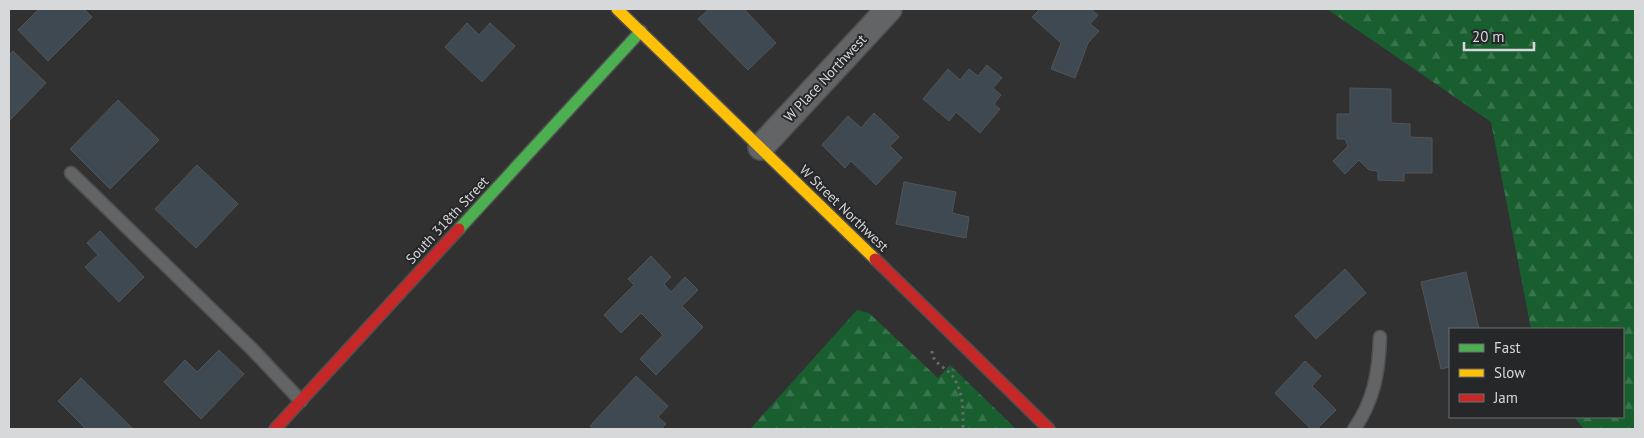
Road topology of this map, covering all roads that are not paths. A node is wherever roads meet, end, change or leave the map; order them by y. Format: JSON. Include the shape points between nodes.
{"nodes":[{"id":1,"x":617,"y":9,"type":"edge"},
{"id":2,"x":889,"y":9,"type":"edge"},
{"id":3,"x":641,"y":31,"type":"junction"},
{"id":4,"x":761,"y":147,"type":"junction"},
{"id":5,"x":72,"y":173,"type":"dead end"},
{"id":6,"x":1380,"y":337,"type":"dead end"},
{"id":7,"x":301,"y":401,"type":"junction"},
{"id":8,"x":275,"y":429,"type":"edge"},
{"id":9,"x":1049,"y":429,"type":"edge"},
{"id":10,"x":1354,"y":429,"type":"edge"}],
"edges":[{"from":1,"to":3,"type":"street","name":"W Street Northwest"},
{"from":2,"to":4,"type":"street","name":"W Place Northwest"},
{"from":3,"to":4,"type":"street","name":"W Street Northwest"},
{"from":3,"to":7,"type":"street","name":"South 318th Street"},
{"from":4,"to":9,"type":"street","name":"W Street Northwest"},
{"from":5,"to":7,"type":"lane"},
{"from":6,"to":10,"type":"lane","via":[[1376,386]]},
{"from":7,"to":8,"type":"street","name":"South 318th Street"}]}
